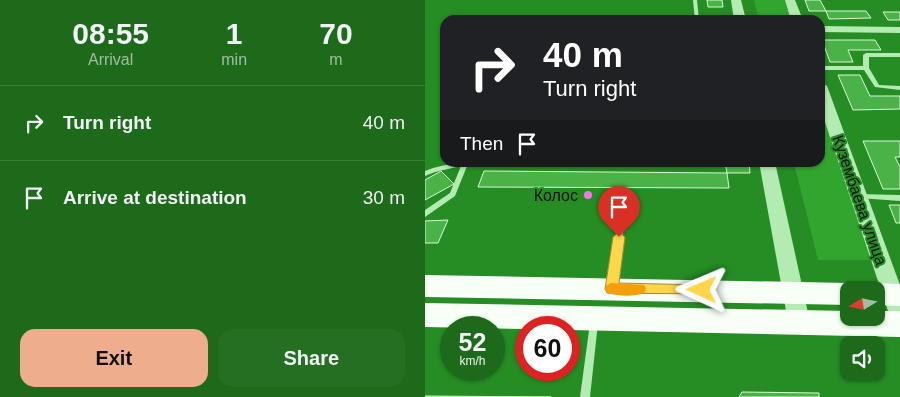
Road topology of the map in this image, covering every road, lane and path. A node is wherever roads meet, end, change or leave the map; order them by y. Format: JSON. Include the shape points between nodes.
{"nodes":[{"id":1,"x":695,"y":0,"type":"edge"},
{"id":2,"x":736,"y":0,"type":"edge"},
{"id":3,"x":790,"y":0,"type":"edge"},
{"id":4,"x":696,"y":15,"type":"edge"},
{"id":5,"x":739,"y":15,"type":"edge"},
{"id":6,"x":795,"y":15,"type":"edge"},
{"id":7,"x":825,"y":29,"type":"edge"},
{"id":8,"x":900,"y":30,"type":"edge"},
{"id":9,"x":900,"y":55,"type":"edge"},
{"id":10,"x":825,"y":68,"type":"edge"},
{"id":11,"x":866,"y":68,"type":"junction"},
{"id":12,"x":900,"y":88,"type":"edge"},
{"id":13,"x":825,"y":100,"type":"edge"},
{"id":14,"x":447,"y":167,"type":"edge"},
{"id":15,"x":464,"y":167,"type":"edge"},
{"id":16,"x":768,"y":167,"type":"edge"},
{"id":17,"x":425,"y":174,"type":"edge"},
{"id":18,"x":859,"y":196,"type":"junction"},
{"id":19,"x":900,"y":198,"type":"edge"},
{"id":20,"x":624,"y":203,"type":"dead end"},
{"id":21,"x":425,"y":214,"type":"edge"},
{"id":22,"x":425,"y":286,"type":"edge"},
{"id":23,"x":611,"y":289,"type":"junction"},
{"id":24,"x":793,"y":292,"type":"junction"},
{"id":25,"x":840,"y":294,"type":"edge"},
{"id":26,"x":892,"y":300,"type":"edge"},
{"id":27,"x":425,"y":315,"type":"edge"},
{"id":28,"x":595,"y":317,"type":"junction"},
{"id":29,"x":799,"y":322,"type":"junction"},
{"id":30,"x":900,"y":324,"type":"edge"},
{"id":31,"x":585,"y":397,"type":"edge"}],
"edges":[{"from":1,"to":4,"type":"lane"},
{"from":2,"to":5,"type":"street"},
{"from":3,"to":6,"type":"street"},
{"from":7,"to":8,"type":"street"},
{"from":9,"to":11,"type":"lane","via":[[866,55]]},
{"from":10,"to":11,"type":"lane"},
{"from":11,"to":12,"type":"lane","via":[[877,86]]},
{"from":13,"to":18,"type":"street","name":"Кузембаева улица"},
{"from":14,"to":17,"type":"lane"},
{"from":15,"to":21,"type":"lane","via":[[453,194]]},
{"from":16,"to":24,"type":"street"},
{"from":18,"to":19,"type":"lane"},
{"from":18,"to":26,"type":"street","name":"Кузембаева улица"},
{"from":20,"to":23,"type":"lane"},
{"from":22,"to":23,"type":"main road"},
{"from":23,"to":24,"type":"main road"},
{"from":24,"to":25,"type":"main road"},
{"from":24,"to":29,"type":"street"},
{"from":27,"to":28,"type":"main road"},
{"from":28,"to":29,"type":"main road"},
{"from":28,"to":31,"type":"lane"},
{"from":29,"to":30,"type":"main road"}]}
